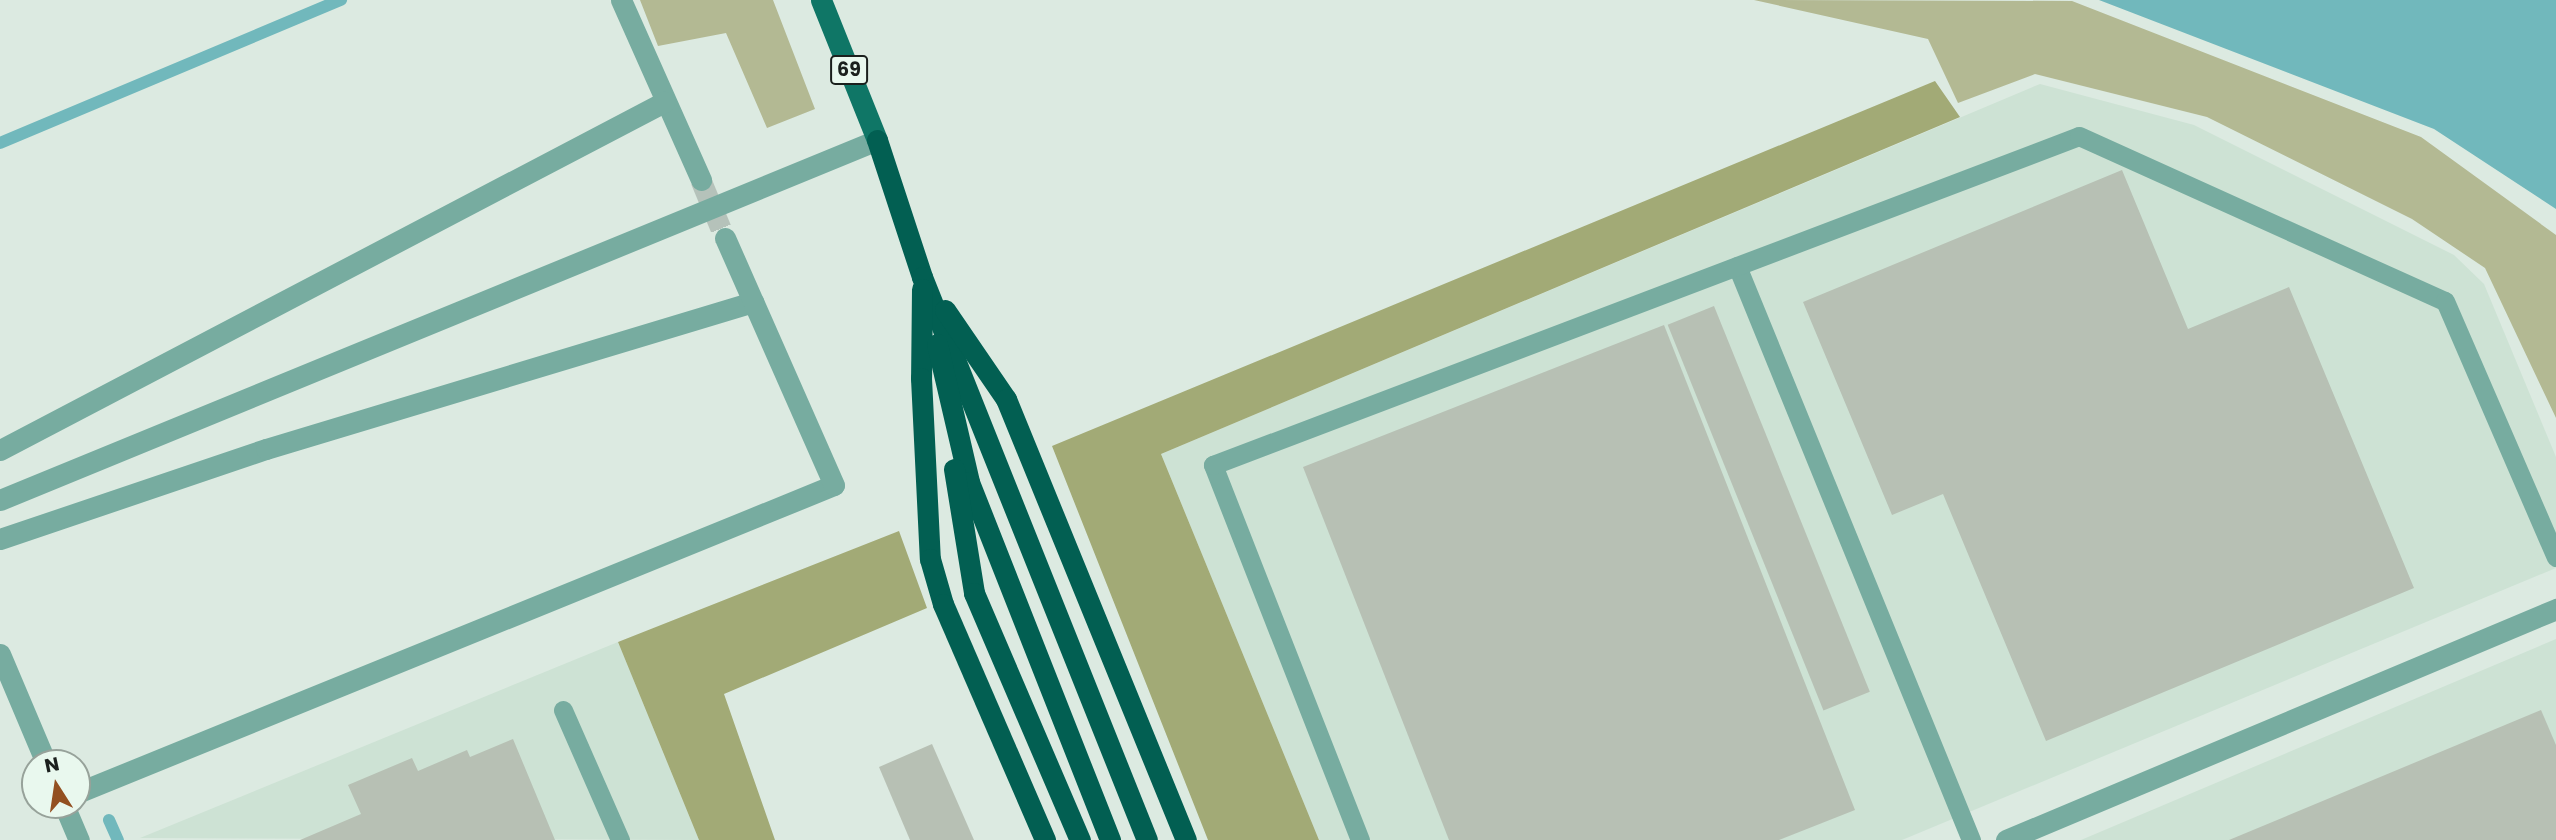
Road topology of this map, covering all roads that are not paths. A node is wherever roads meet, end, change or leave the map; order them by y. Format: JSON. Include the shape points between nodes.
{"nodes":[{"id":1,"x":621,"y":0,"type":"edge"},
{"id":2,"x":821,"y":0,"type":"edge"},
{"id":3,"x":664,"y":102,"type":"junction"},
{"id":4,"x":877,"y":140,"type":"junction"},
{"id":5,"x":701,"y":180,"type":"tunnel mouth"},
{"id":6,"x":725,"y":238,"type":"tunnel mouth"},
{"id":7,"x":1737,"y":266,"type":"junction"},
{"id":8,"x":922,"y":277,"type":"junction"},
{"id":9,"x":753,"y":302,"type":"junction"},
{"id":10,"x":0,"y":450,"type":"edge"},
{"id":11,"x":0,"y":500,"type":"edge"},
{"id":12,"x":0,"y":539,"type":"edge"},
{"id":13,"x":2556,"y":556,"type":"edge"},
{"id":14,"x":2556,"y":609,"type":"edge"},
{"id":15,"x":0,"y":654,"type":"edge"},
{"id":16,"x":563,"y":710,"type":"dead end"},
{"id":17,"x":40,"y":749,"type":"edge"},
{"id":18,"x":91,"y":787,"type":"edge"},
{"id":19,"x":70,"y":819,"type":"edge"},
{"id":20,"x":79,"y":840,"type":"edge"},
{"id":21,"x":620,"y":840,"type":"edge"},
{"id":22,"x":1045,"y":840,"type":"edge"},
{"id":23,"x":1080,"y":840,"type":"edge"},
{"id":24,"x":1111,"y":840,"type":"edge"},
{"id":25,"x":1147,"y":840,"type":"edge"},
{"id":26,"x":1185,"y":840,"type":"edge"},
{"id":27,"x":1360,"y":840,"type":"edge"},
{"id":28,"x":1972,"y":840,"type":"edge"},
{"id":29,"x":2006,"y":840,"type":"edge"}],
"edges":[{"from":1,"to":3,"type":"street"},
{"from":2,"to":4,"type":"main road","number":"69"},
{"from":3,"to":5,"type":"street"},
{"from":3,"to":10,"type":"street"},
{"from":4,"to":8,"type":"highway","number":"69"},
{"from":4,"to":11,"type":"street"},
{"from":6,"to":9,"type":"street"},
{"from":7,"to":13,"type":"lane","via":[[2079,136],[2445,301]]},
{"from":7,"to":27,"type":"lane","via":[[1213,465]]},
{"from":7,"to":28,"type":"lane"},
{"from":8,"to":22,"type":"highway","via":[[921,378],[930,559],[943,604]]},
{"from":8,"to":23,"type":"highway","via":[[974,593]]},
{"from":8,"to":24,"type":"highway","via":[[969,482]]},
{"from":8,"to":25,"type":"highway"},
{"from":8,"to":26,"type":"highway","via":[[1006,399]]},
{"from":9,"to":12,"type":"street","via":[[267,449]]},
{"from":9,"to":18,"type":"street","via":[[834,485]]},
{"from":14,"to":29,"type":"street"},
{"from":15,"to":17,"type":"street"},
{"from":16,"to":21,"type":"lane"},
{"from":19,"to":20,"type":"street"}]}
